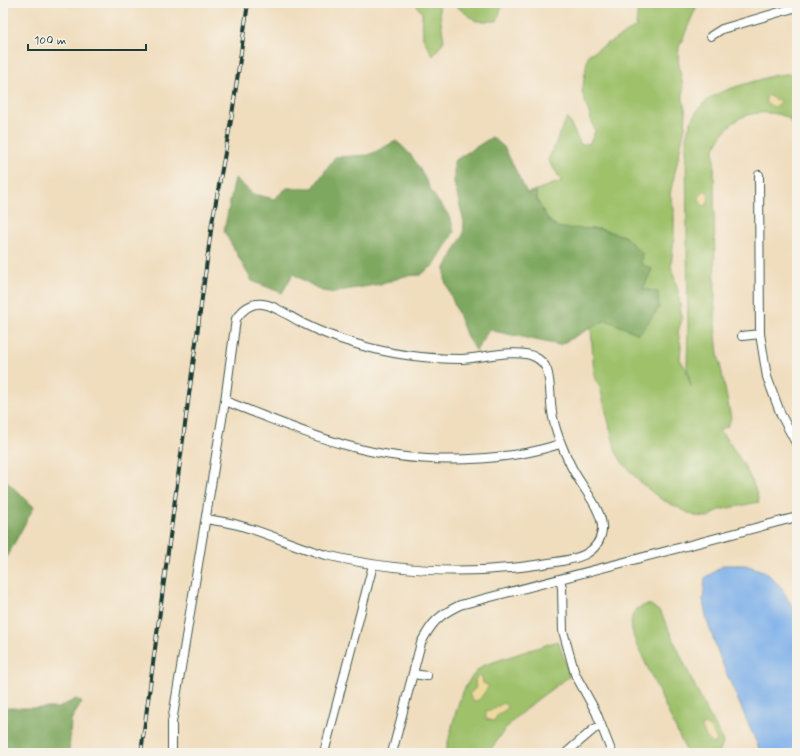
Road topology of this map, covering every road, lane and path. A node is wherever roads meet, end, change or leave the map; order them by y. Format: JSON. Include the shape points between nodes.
{"nodes":[{"id":1,"x":797,"y":7,"type":"edge"},
{"id":2,"x":711,"y":36,"type":"dead end"},
{"id":3,"x":758,"y":175,"type":"dead end"},
{"id":4,"x":760,"y":334,"type":"junction"},
{"id":5,"x":742,"y":336,"type":"dead end"},
{"id":6,"x":225,"y":401,"type":"junction"},
{"id":7,"x":560,"y":444,"type":"junction"},
{"id":8,"x":797,"y":445,"type":"edge"},
{"id":9,"x":797,"y":517,"type":"edge"},
{"id":10,"x":206,"y":519,"type":"junction"},
{"id":11,"x":373,"y":565,"type":"junction"},
{"id":12,"x":560,"y":579,"type":"junction"},
{"id":13,"x":413,"y":674,"type":"junction"},
{"id":14,"x":427,"y":676,"type":"dead end"},
{"id":15,"x":601,"y":726,"type":"junction"},
{"id":16,"x":172,"y":753,"type":"edge"},
{"id":17,"x":324,"y":753,"type":"edge"},
{"id":18,"x":392,"y":753,"type":"edge"},
{"id":19,"x":566,"y":753,"type":"edge"},
{"id":20,"x":612,"y":753,"type":"edge"}],
"edges":[{"from":1,"to":2,"type":"street","via":[[722,29]]},
{"from":3,"to":4,"type":"street"},
{"from":4,"to":5,"type":"street"},
{"from":4,"to":8,"type":"street","via":[[767,378],[781,415]]},
{"from":6,"to":7,"type":"street","via":[[305,432],[392,456],[461,460],[520,454]]},
{"from":6,"to":7,"type":"street","via":[[236,319],[241,311],[249,306],[267,304],[305,324],[355,344],[406,355],[461,359],[533,355],[548,372],[552,414]]},
{"from":6,"to":10,"type":"street"},
{"from":7,"to":11,"type":"street","via":[[601,518],[599,540],[585,556],[514,568],[445,572]]},
{"from":9,"to":12,"type":"street"},
{"from":10,"to":11,"type":"street","via":[[237,524],[324,554]]},
{"from":10,"to":16,"type":"street","via":[[172,722]]},
{"from":11,"to":17,"type":"street"},
{"from":12,"to":13,"type":"street","via":[[460,605],[443,613],[430,626],[421,643]]},
{"from":12,"to":15,"type":"street","via":[[563,631],[575,674]]},
{"from":13,"to":14,"type":"street"},
{"from":13,"to":18,"type":"street"},
{"from":15,"to":19,"type":"street"},
{"from":15,"to":20,"type":"street"}]}
